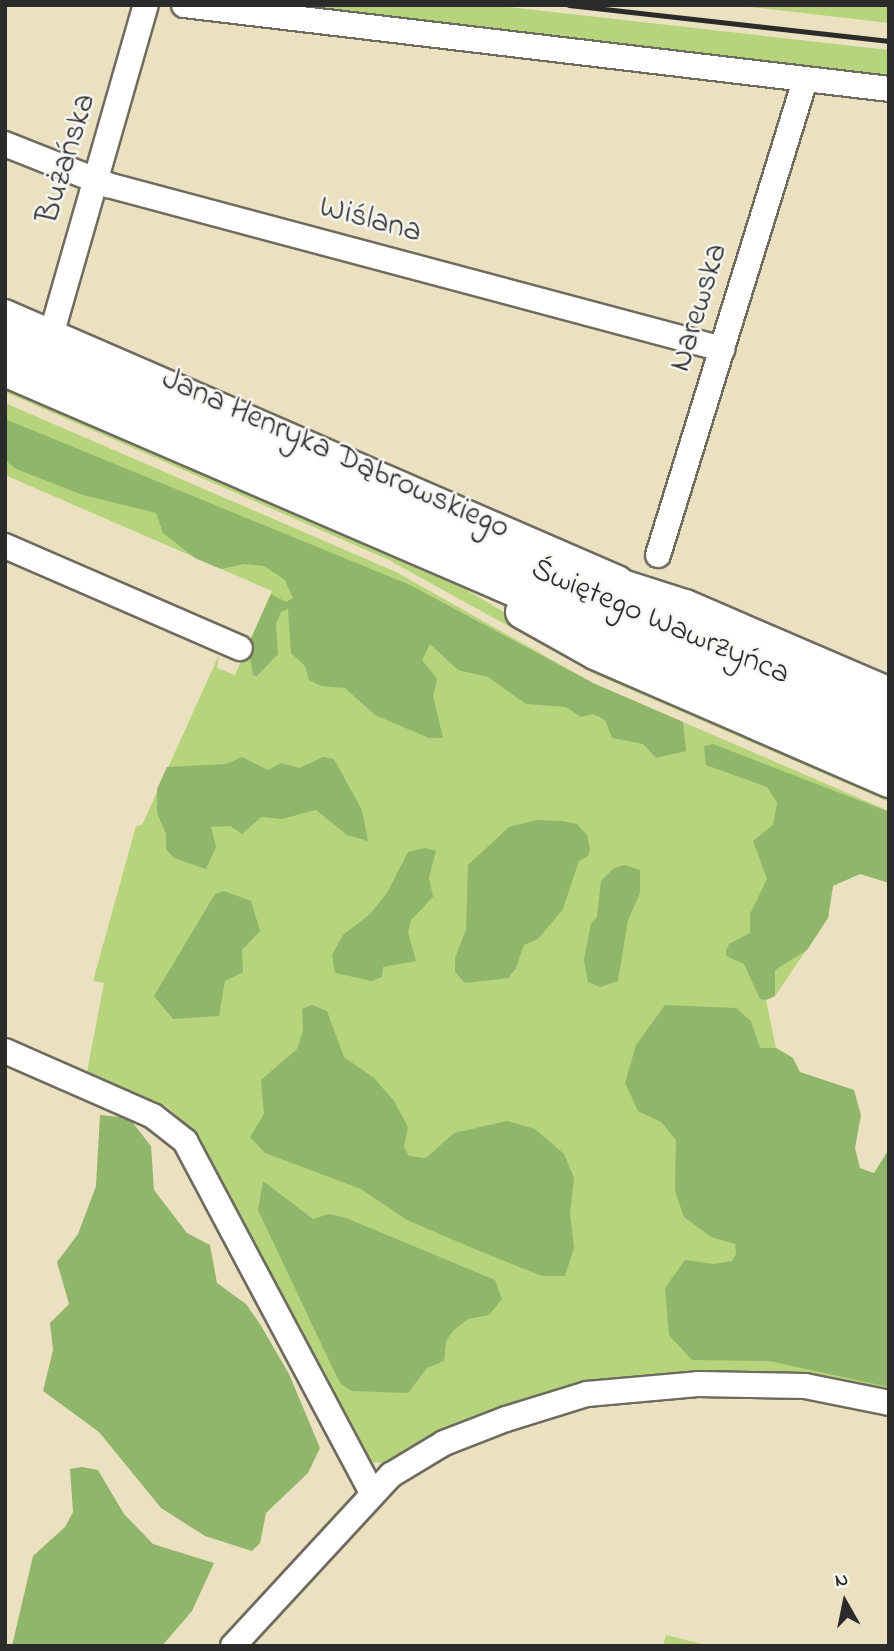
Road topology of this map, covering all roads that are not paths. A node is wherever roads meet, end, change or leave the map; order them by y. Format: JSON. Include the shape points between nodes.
{"nodes":[{"id":1,"x":146,"y":5,"type":"edge"},
{"id":2,"x":184,"y":5,"type":"edge"},
{"id":3,"x":805,"y":79,"type":"junction"},
{"id":4,"x":889,"y":89,"type":"edge"},
{"id":5,"x":5,"y":145,"type":"edge"},
{"id":6,"x":94,"y":180,"type":"junction"},
{"id":7,"x":5,"y":312,"type":"edge"},
{"id":8,"x":52,"y":332,"type":"junction"},
{"id":9,"x":5,"y":340,"type":"edge"},
{"id":10,"x":722,"y":349,"type":"junction"},
{"id":11,"x":5,"y":370,"type":"edge"},
{"id":12,"x":432,"y":525,"type":"junction"},
{"id":13,"x":5,"y":547,"type":"edge"},
{"id":14,"x":657,"y":555,"type":"dead end"},
{"id":15,"x":439,"y":557,"type":"junction"},
{"id":16,"x":665,"y":599,"type":"junction"},
{"id":17,"x":240,"y":648,"type":"dead end"},
{"id":18,"x":887,"y":696,"type":"edge"},
{"id":19,"x":889,"y":751,"type":"edge"},
{"id":20,"x":889,"y":781,"type":"edge"},
{"id":21,"x":5,"y":1051,"type":"edge"},
{"id":22,"x":889,"y":1404,"type":"edge"},
{"id":23,"x":372,"y":1492,"type":"junction"},
{"id":24,"x":233,"y":1646,"type":"edge"}],
"edges":[{"from":1,"to":6,"type":"street","name":"Bużańska"},
{"from":2,"to":3,"type":"street"},
{"from":3,"to":4,"type":"street"},
{"from":3,"to":10,"type":"street","name":"Narewska"},
{"from":5,"to":6,"type":"street","name":"Wiślana"},
{"from":6,"to":8,"type":"street","name":"Bużańska"},
{"from":6,"to":10,"type":"street","name":"Wiślana"},
{"from":7,"to":8,"type":"street","name":"Jana Henryka Dąbrowskiego"},
{"from":8,"to":16,"type":"street","name":"Jana Henryka Dąbrowskiego"},
{"from":9,"to":12,"type":"main road","name":"Jana Henryka Dąbrowskiego"},
{"from":10,"to":14,"type":"street","name":"Narewska"},
{"from":11,"to":15,"type":"main road","name":"Jana Henryka Dąbrowskiego"},
{"from":12,"to":16,"type":"main road"},
{"from":12,"to":18,"type":"main road","name":"Świętego Wawrzyńca"},
{"from":13,"to":17,"type":"street"},
{"from":15,"to":19,"type":"main road","name":"Świętego Wawrzyńca"},
{"from":15,"to":20,"type":"main road","via":[[594,653]]},
{"from":16,"to":18,"type":"main road"},
{"from":21,"to":23,"type":"street","via":[[153,1116],[192,1152]]},
{"from":22,"to":23,"type":"street","via":[[806,1386],[760,1384],[587,1394],[444,1443],[416,1457]]},
{"from":23,"to":24,"type":"street"}]}
